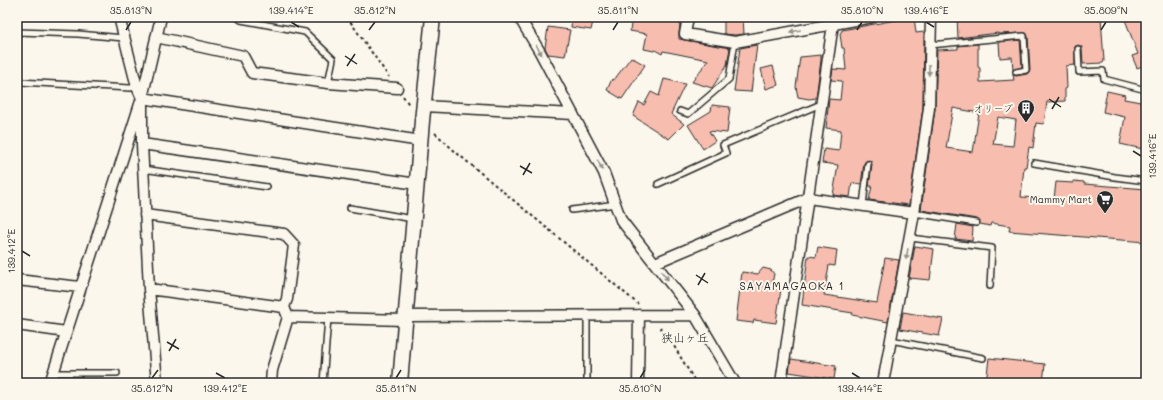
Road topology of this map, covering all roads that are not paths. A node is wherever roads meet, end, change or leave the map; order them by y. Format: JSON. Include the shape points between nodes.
{"nodes":[{"id":1,"x":119,"y":17,"type":"edge"},
{"id":2,"x":161,"y":17,"type":"edge"},
{"id":3,"x":237,"y":17,"type":"edge"},
{"id":4,"x":434,"y":17,"type":"edge"},
{"id":5,"x":519,"y":17,"type":"edge"},
{"id":6,"x":688,"y":17,"type":"edge"},
{"id":7,"x":872,"y":17,"type":"edge"},
{"id":8,"x":931,"y":17,"type":"edge"},
{"id":9,"x":834,"y":21,"type":"edge"},
{"id":10,"x":17,"y":34,"type":"edge"},
{"id":11,"x":156,"y":37,"type":"junction"},
{"id":12,"x":124,"y":38,"type":"junction"},
{"id":13,"x":735,"y":42,"type":"junction"},
{"id":14,"x":930,"y":45,"type":"junction"},
{"id":15,"x":1078,"y":49,"type":"dead end"},
{"id":16,"x":1016,"y":72,"type":"dead end"},
{"id":17,"x":17,"y":81,"type":"edge"},
{"id":18,"x":328,"y":83,"type":"junction"},
{"id":19,"x":137,"y":87,"type":"junction"},
{"id":20,"x":398,"y":88,"type":"road end"},
{"id":21,"x":1146,"y":90,"type":"edge"},
{"id":22,"x":142,"y":98,"type":"junction"},
{"id":23,"x":822,"y":103,"type":"junction"},
{"id":24,"x":424,"y":106,"type":"junction"},
{"id":25,"x":680,"y":111,"type":"dead end"},
{"id":26,"x":573,"y":114,"type":"junction"},
{"id":27,"x":421,"y":141,"type":"junction"},
{"id":28,"x":142,"y":144,"type":"junction"},
{"id":29,"x":1034,"y":163,"type":"dead end"},
{"id":30,"x":868,"y":164,"type":"dead end"},
{"id":31,"x":143,"y":169,"type":"junction"},
{"id":32,"x":1146,"y":181,"type":"edge"},
{"id":33,"x":417,"y":184,"type":"junction"},
{"id":34,"x":658,"y":184,"type":"dead end"},
{"id":35,"x":267,"y":187,"type":"dead end"},
{"id":36,"x":808,"y":198,"type":"junction"},
{"id":37,"x":616,"y":204,"type":"junction"},
{"id":38,"x":863,"y":205,"type":"junction"},
{"id":39,"x":350,"y":208,"type":"dead end"},
{"id":40,"x":572,"y":210,"type":"dead end"},
{"id":41,"x":914,"y":213,"type":"junction"},
{"id":42,"x":145,"y":215,"type":"junction"},
{"id":43,"x":414,"y":219,"type":"junction"},
{"id":44,"x":976,"y":223,"type":"dead end"},
{"id":45,"x":910,"y":238,"type":"junction"},
{"id":46,"x":655,"y":263,"type":"junction"},
{"id":47,"x":17,"y":280,"type":"edge"},
{"id":48,"x":990,"y":286,"type":"dead end"},
{"id":49,"x":80,"y":287,"type":"junction"},
{"id":50,"x":149,"y":290,"type":"junction"},
{"id":51,"x":284,"y":307,"type":"junction"},
{"id":52,"x":588,"y":315,"type":"junction"},
{"id":53,"x":639,"y":315,"type":"junction"},
{"id":54,"x":695,"y":315,"type":"junction"},
{"id":55,"x":288,"y":317,"type":"junction"},
{"id":56,"x":328,"y":318,"type":"junction"},
{"id":57,"x":406,"y":318,"type":"junction"},
{"id":58,"x":17,"y":325,"type":"edge"},
{"id":59,"x":66,"y":332,"type":"junction"},
{"id":60,"x":891,"y":340,"type":"junction"},
{"id":61,"x":983,"y":358,"type":"dead end"},
{"id":62,"x":117,"y":373,"type":"dead end"},
{"id":63,"x":52,"y":378,"type":"edge"},
{"id":64,"x":157,"y":383,"type":"edge"},
{"id":65,"x":271,"y":383,"type":"edge"},
{"id":66,"x":323,"y":383,"type":"edge"},
{"id":67,"x":400,"y":383,"type":"edge"},
{"id":68,"x":587,"y":383,"type":"edge"},
{"id":69,"x":638,"y":383,"type":"edge"},
{"id":70,"x":735,"y":383,"type":"edge"},
{"id":71,"x":781,"y":383,"type":"edge"},
{"id":72,"x":885,"y":383,"type":"edge"}],
"edges":[{"from":1,"to":12,"type":"street"},
{"from":2,"to":11,"type":"street"},
{"from":3,"to":18,"type":"lane","via":[[241,20],[305,32],[333,59]]},
{"from":4,"to":24,"type":"street"},
{"from":5,"to":26,"type":"street","one_way":true},
{"from":6,"to":13,"type":"street","via":[[685,34]]},
{"from":7,"to":9,"type":"street"},
{"from":8,"to":14,"type":"street"},
{"from":9,"to":13,"type":"street","one_way":true},
{"from":9,"to":23,"type":"street"},
{"from":10,"to":12,"type":"lane","via":[[18,32]]},
{"from":11,"to":18,"type":"street","via":[[243,56],[252,72]]},
{"from":11,"to":22,"type":"street"},
{"from":12,"to":19,"type":"street"},
{"from":13,"to":25,"type":"lane","via":[[729,79],[688,114]]},
{"from":14,"to":16,"type":"lane","via":[[1024,36],[1026,70]]},
{"from":14,"to":41,"type":"street","one_way":true,"via":[[929,108]]},
{"from":15,"to":21,"type":"lane","via":[[1078,72],[1103,72],[1104,79]]},
{"from":17,"to":19,"type":"lane"},
{"from":18,"to":20,"type":"street"},
{"from":19,"to":22,"type":"street"},
{"from":22,"to":27,"type":"street"},
{"from":22,"to":28,"type":"street"},
{"from":22,"to":49,"type":"street"},
{"from":23,"to":34,"type":"lane","via":[[723,145],[726,153]]},
{"from":23,"to":36,"type":"street"},
{"from":24,"to":26,"type":"street"},
{"from":24,"to":27,"type":"street"},
{"from":26,"to":37,"type":"street","one_way":true,"via":[[604,173]]},
{"from":27,"to":33,"type":"street"},
{"from":28,"to":31,"type":"street"},
{"from":28,"to":33,"type":"street"},
{"from":29,"to":32,"type":"lane"},
{"from":30,"to":38,"type":"lane"},
{"from":31,"to":35,"type":"lane"},
{"from":31,"to":42,"type":"street"},
{"from":33,"to":43,"type":"street"},
{"from":36,"to":38,"type":"street"},
{"from":36,"to":46,"type":"street"},
{"from":36,"to":71,"type":"street"},
{"from":37,"to":40,"type":"lane"},
{"from":37,"to":46,"type":"street","via":[[621,220]]},
{"from":38,"to":41,"type":"street"},
{"from":39,"to":43,"type":"lane"},
{"from":41,"to":44,"type":"lane"},
{"from":41,"to":45,"type":"street"},
{"from":42,"to":50,"type":"street"},
{"from":42,"to":51,"type":"street","via":[[284,234],[294,245]]},
{"from":43,"to":57,"type":"street"},
{"from":45,"to":48,"type":"lane","via":[[992,248]]},
{"from":45,"to":60,"type":"street","one_way":true},
{"from":46,"to":54,"type":"street","one_way":true},
{"from":47,"to":49,"type":"street"},
{"from":49,"to":59,"type":"street"},
{"from":50,"to":51,"type":"street"},
{"from":50,"to":64,"type":"street"},
{"from":51,"to":55,"type":"street"},
{"from":52,"to":53,"type":"street"},
{"from":52,"to":57,"type":"street"},
{"from":52,"to":68,"type":"lane"},
{"from":53,"to":54,"type":"street"},
{"from":53,"to":69,"type":"street"},
{"from":54,"to":70,"type":"street"},
{"from":55,"to":56,"type":"street"},
{"from":55,"to":65,"type":"street","via":[[272,370]]},
{"from":56,"to":57,"type":"street"},
{"from":56,"to":66,"type":"lane"},
{"from":57,"to":67,"type":"street"},
{"from":58,"to":59,"type":"street"},
{"from":59,"to":63,"type":"street"},
{"from":60,"to":61,"type":"lane"},
{"from":60,"to":72,"type":"street"},
{"from":62,"to":63,"type":"lane"}]}
